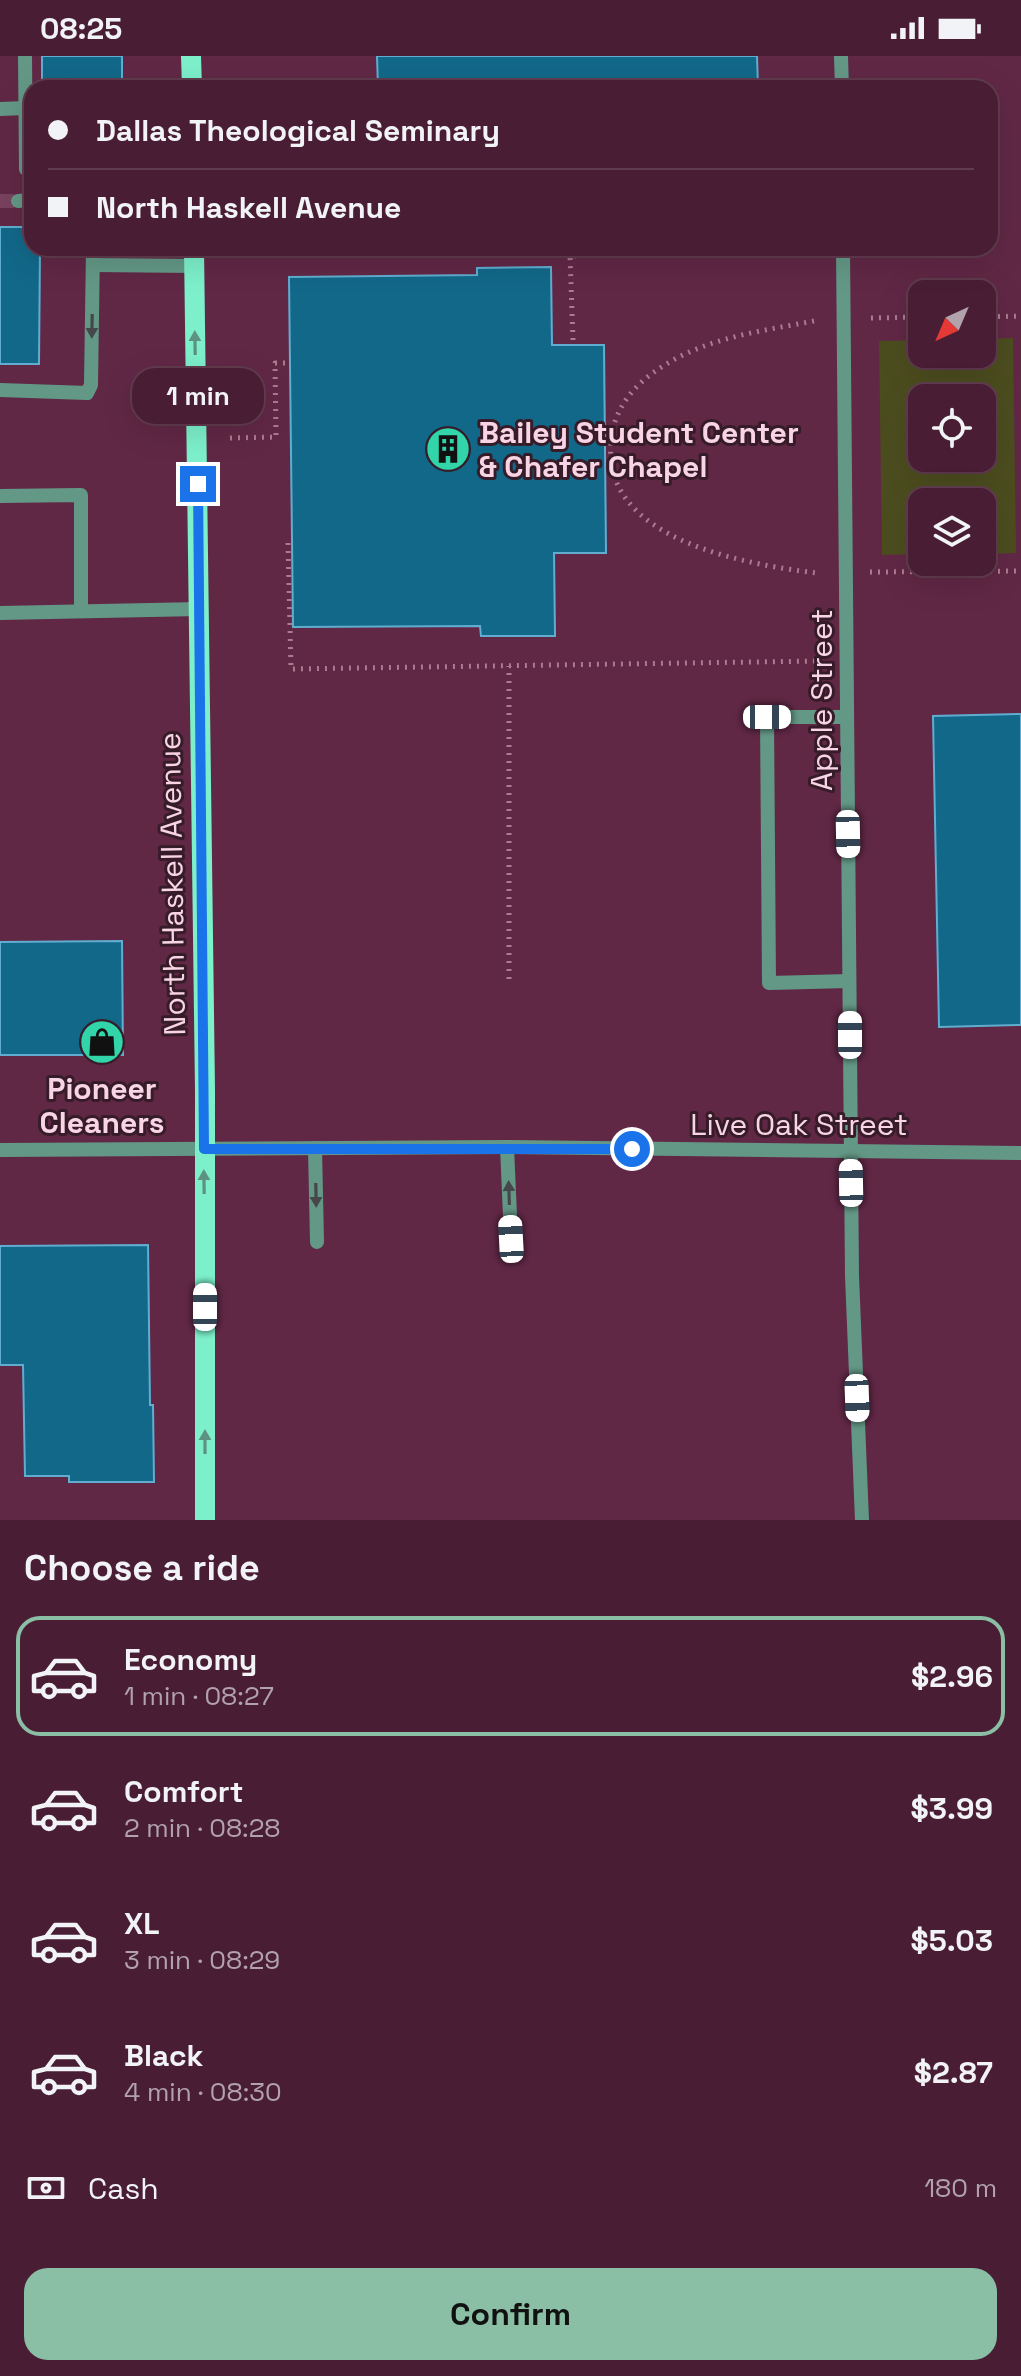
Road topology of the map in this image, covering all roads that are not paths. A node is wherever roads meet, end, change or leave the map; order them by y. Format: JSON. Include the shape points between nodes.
{"nodes":[{"id":1,"x":25,"y":56,"type":"edge"},
{"id":2,"x":191,"y":56,"type":"edge"},
{"id":3,"x":841,"y":56,"type":"edge"},
{"id":4,"x":25,"y":80,"type":"edge"},
{"id":5,"x":192,"y":80,"type":"edge"},
{"id":6,"x":842,"y":80,"type":"edge"},
{"id":7,"x":24,"y":108,"type":"edge"},
{"id":8,"x":0,"y":109,"type":"edge"},
{"id":9,"x":93,"y":256,"type":"edge"},
{"id":10,"x":843,"y":256,"type":"edge"},
{"id":11,"x":194,"y":257,"type":"edge"},
{"id":12,"x":93,"y":265,"type":"junction"},
{"id":13,"x":0,"y":390,"type":"edge"},
{"id":14,"x":0,"y":496,"type":"edge"},
{"id":15,"x":200,"y":609,"type":"junction"},
{"id":16,"x":81,"y":611,"type":"junction"},
{"id":17,"x":0,"y":613,"type":"edge"},
{"id":18,"x":847,"y":717,"type":"junction"},
{"id":19,"x":849,"y":981,"type":"junction"},
{"id":20,"x":507,"y":1147,"type":"junction"},
{"id":21,"x":315,"y":1148,"type":"junction"},
{"id":22,"x":204,"y":1149,"type":"junction"},
{"id":23,"x":0,"y":1150,"type":"edge"},
{"id":24,"x":851,"y":1152,"type":"junction"},
{"id":25,"x":1021,"y":1153,"type":"edge"},
{"id":26,"x":511,"y":1239,"type":"dead end"},
{"id":27,"x":317,"y":1242,"type":"dead end"},
{"id":28,"x":205,"y":1520,"type":"edge"},
{"id":29,"x":862,"y":1520,"type":"edge"}],
"edges":[{"from":1,"to":4,"type":"street"},
{"from":2,"to":5,"type":"main road"},
{"from":3,"to":6,"type":"street"},
{"from":7,"to":8,"type":"street"},
{"from":9,"to":12,"type":"street"},
{"from":10,"to":18,"type":"street","name":"Apple Street"},
{"from":11,"to":12,"type":"street"},
{"from":15,"to":11,"type":"main road","name":"North Haskell Avenue","one_way":true},
{"from":12,"to":13,"type":"street","one_way":true,"via":[[87,393]]},
{"from":14,"to":16,"type":"street","via":[[81,495]]},
{"from":15,"to":16,"type":"street"},
{"from":15,"to":22,"type":"main road","name":"North Haskell Avenue"},
{"from":16,"to":17,"type":"street"},
{"from":18,"to":19,"type":"street","name":"Apple Street"},
{"from":18,"to":19,"type":"street","via":[[767,717],[769,983]]},
{"from":19,"to":24,"type":"street","name":"Apple Street"},
{"from":20,"to":21,"type":"street","name":"Live Oak Street"},
{"from":20,"to":24,"type":"street","name":"Live Oak Street"},
{"from":26,"to":20,"type":"street","one_way":true},
{"from":21,"to":22,"type":"street","name":"Live Oak Street"},
{"from":21,"to":27,"type":"street","one_way":true},
{"from":22,"to":23,"type":"street","name":"Live Oak Street"},
{"from":28,"to":22,"type":"main road","name":"North Haskell Avenue","one_way":true},
{"from":24,"to":25,"type":"street","name":"Live Oak Street"},
{"from":24,"to":29,"type":"street","name":"Apple Street"}]}
